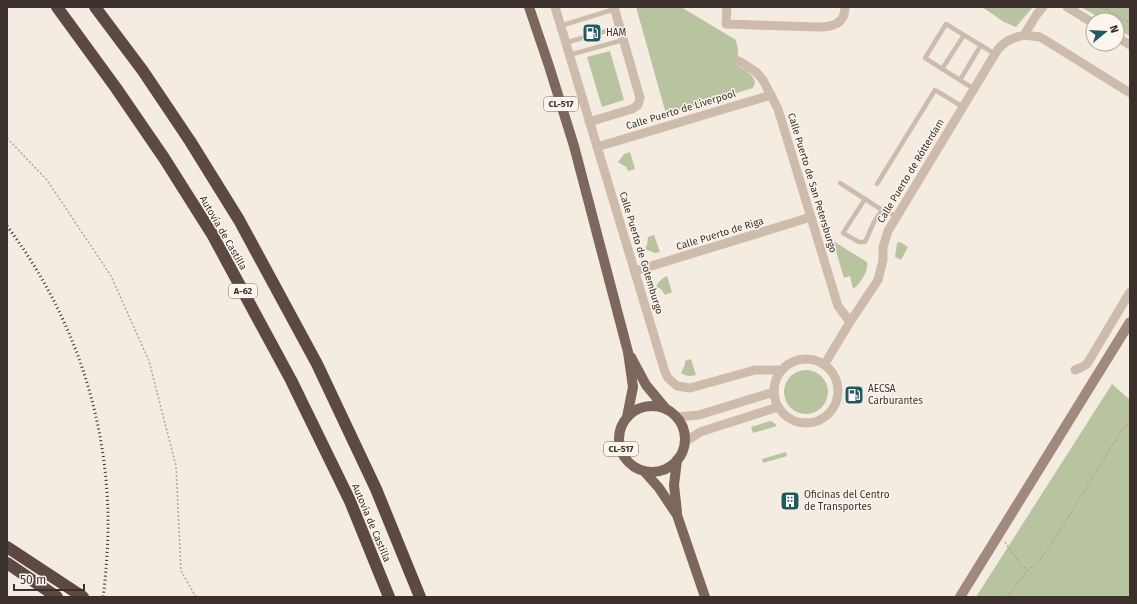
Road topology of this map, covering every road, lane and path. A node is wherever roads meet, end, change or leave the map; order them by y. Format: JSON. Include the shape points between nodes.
{"nodes":[{"id":1,"x":57,"y":7,"type":"edge"},
{"id":2,"x":95,"y":7,"type":"edge"},
{"id":3,"x":529,"y":7,"type":"edge"},
{"id":4,"x":554,"y":7,"type":"edge"},
{"id":5,"x":727,"y":7,"type":"edge"},
{"id":6,"x":845,"y":7,"type":"edge"},
{"id":7,"x":1043,"y":7,"type":"edge"},
{"id":8,"x":1067,"y":7,"type":"edge"},
{"id":9,"x":1102,"y":7,"type":"edge"},
{"id":10,"x":614,"y":8,"type":"edge"},
{"id":11,"x":1085,"y":18,"type":"edge"},
{"id":12,"x":1130,"y":24,"type":"edge"},
{"id":13,"x":560,"y":26,"type":"junction"},
{"id":14,"x":620,"y":27,"type":"junction"},
{"id":15,"x":964,"y":35,"type":"junction"},
{"id":16,"x":1024,"y":35,"type":"junction"},
{"id":17,"x":624,"y":40,"type":"junction"},
{"id":18,"x":565,"y":43,"type":"junction"},
{"id":19,"x":981,"y":45,"type":"junction"},
{"id":20,"x":995,"y":54,"type":"junction"},
{"id":21,"x":569,"y":55,"type":"junction"},
{"id":22,"x":739,"y":61,"type":"dead end"},
{"id":23,"x":942,"y":69,"type":"junction"},
{"id":24,"x":960,"y":80,"type":"junction"},
{"id":25,"x":974,"y":89,"type":"junction"},
{"id":26,"x":1130,"y":93,"type":"edge"},
{"id":27,"x":771,"y":95,"type":"junction"},
{"id":28,"x":963,"y":107,"type":"junction"},
{"id":29,"x":590,"y":122,"type":"junction"},
{"id":30,"x":7,"y":138,"type":"edge"},
{"id":31,"x":597,"y":147,"type":"junction"},
{"id":32,"x":840,"y":183,"type":"dead end"},
{"id":33,"x":877,"y":184,"type":"dead end"},
{"id":34,"x":865,"y":199,"type":"junction"},
{"id":35,"x":882,"y":210,"type":"junction"},
{"id":36,"x":897,"y":216,"type":"junction"},
{"id":37,"x":811,"y":217,"type":"junction"},
{"id":38,"x":635,"y":271,"type":"junction"},
{"id":39,"x":1130,"y":292,"type":"edge"},
{"id":40,"x":850,"y":322,"type":"junction"},
{"id":41,"x":1130,"y":322,"type":"edge"},
{"id":42,"x":628,"y":352,"type":"junction"},
{"id":43,"x":824,"y":365,"type":"junction"},
{"id":44,"x":782,"y":370,"type":"junction"},
{"id":45,"x":1075,"y":370,"type":"dead end"},
{"id":46,"x":774,"y":392,"type":"junction"},
{"id":47,"x":778,"y":407,"type":"junction"},
{"id":48,"x":666,"y":409,"type":"junction"},
{"id":49,"x":627,"y":417,"type":"junction"},
{"id":50,"x":677,"y":417,"type":"junction"},
{"id":51,"x":1130,"y":425,"type":"edge"},
{"id":52,"x":684,"y":442,"type":"junction"},
{"id":53,"x":677,"y":460,"type":"junction"},
{"id":54,"x":644,"y":471,"type":"junction"},
{"id":55,"x":678,"y":515,"type":"junction"},
{"id":56,"x":998,"y":535,"type":"junction"},
{"id":57,"x":7,"y":547,"type":"edge"},
{"id":58,"x":7,"y":563,"type":"edge"},
{"id":59,"x":1028,"y":570,"type":"junction"},
{"id":60,"x":58,"y":597,"type":"edge"},
{"id":61,"x":83,"y":597,"type":"edge"},
{"id":62,"x":196,"y":597,"type":"edge"},
{"id":63,"x":389,"y":597,"type":"edge"},
{"id":64,"x":420,"y":597,"type":"edge"},
{"id":65,"x":705,"y":597,"type":"edge"},
{"id":66,"x":960,"y":597,"type":"edge"},
{"id":67,"x":1007,"y":597,"type":"edge"}],
"edges":[{"from":1,"to":63,"type":"highway","name":"Autovía de Castilla","number":"A-62","via":[[164,158],[212,234],[330,458]]},
{"from":2,"to":64,"type":"highway","name":"Autovía de Castilla","number":"A-62","via":[[143,71],[239,220],[317,364],[376,489]]},
{"from":3,"to":42,"type":"main road","number":"CL-517","via":[[574,146]]},
{"from":4,"to":13,"type":"street","name":"Calle Puerto de Gotemburgo"},
{"from":5,"to":6,"type":"street","via":[[726,24],[830,27],[838,23],[845,13]]},
{"from":7,"to":16,"type":"street"},
{"from":8,"to":11,"type":"street"},
{"from":9,"to":12,"type":"path"},
{"from":10,"to":13,"type":"lane"},
{"from":10,"to":14,"type":"street"},
{"from":13,"to":18,"type":"street","name":"Calle Puerto de Gotemburgo"},
{"from":14,"to":17,"type":"street"},
{"from":14,"to":18,"type":"lane"},
{"from":15,"to":19,"type":"lane"},
{"from":15,"to":23,"type":"lane"},
{"from":15,"to":23,"type":"lane","via":[[946,24],[925,58]]},
{"from":16,"to":20,"type":"street","name":"Calle Puerto de Rótterdam","via":[[1001,45]]},
{"from":16,"to":26,"type":"street","via":[[1050,43]]},
{"from":17,"to":21,"type":"lane"},
{"from":17,"to":29,"type":"street","via":[[640,98],[638,105]]},
{"from":18,"to":21,"type":"street","name":"Calle Puerto de Gotemburgo"},
{"from":19,"to":20,"type":"lane"},
{"from":19,"to":24,"type":"lane"},
{"from":20,"to":25,"type":"street","name":"Calle Puerto de Rótterdam"},
{"from":21,"to":29,"type":"street","name":"Calle Puerto de Gotemburgo"},
{"from":22,"to":27,"type":"street","name":"Calle Puerto de San Petersburgo","via":[[756,72]]},
{"from":23,"to":24,"type":"lane"},
{"from":24,"to":25,"type":"lane"},
{"from":25,"to":28,"type":"street","name":"Calle Puerto de Rótterdam"},
{"from":27,"to":31,"type":"street","name":"Calle Puerto de Liverpool"},
{"from":27,"to":37,"type":"street","name":"Calle Puerto de San Petersburgo","via":[[778,109]]},
{"from":28,"to":33,"type":"lane","via":[[935,90]]},
{"from":28,"to":36,"type":"street","name":"Calle Puerto de Rótterdam"},
{"from":29,"to":31,"type":"street","name":"Calle Puerto de Gotemburgo"},
{"from":30,"to":62,"type":"path","via":[[47,180],[111,276],[149,361],[176,466],[181,571]]},
{"from":31,"to":38,"type":"street","name":"Calle Puerto de Gotemburgo"},
{"from":32,"to":34,"type":"lane"},
{"from":34,"to":35,"type":"lane"},
{"from":34,"to":35,"type":"lane","via":[[843,233],[859,242],[865,242]]},
{"from":35,"to":36,"type":"lane"},
{"from":36,"to":40,"type":"street","name":"Calle Puerto de Rótterdam","via":[[888,231],[883,247],[878,280]]},
{"from":37,"to":38,"type":"street","name":"Calle Puerto de Riga"},
{"from":37,"to":40,"type":"street","name":"Calle Puerto de San Petersburgo","via":[[838,306]]},
{"from":38,"to":44,"type":"street","name":"Calle Puerto de Gotemburgo","via":[[665,372],[677,386],[690,388],[755,370]]},
{"from":39,"to":45,"type":"street","via":[[1087,364]]},
{"from":40,"to":43,"type":"street","name":"Calle Puerto de Rótterdam"},
{"from":41,"to":56,"type":"street"},
{"from":42,"to":48,"type":"main road","number":"CL-517","via":[[646,385]]},
{"from":42,"to":49,"type":"main road","number":"CL-517","via":[[633,387]]},
{"from":43,"to":44,"type":"street","via":[[814,360],[802,359],[791,362]]},
{"from":43,"to":47,"type":"street","via":[[836,382],[837,394],[834,405],[827,414],[807,423],[786,416]]},
{"from":44,"to":46,"type":"street","via":[[774,384]]},
{"from":46,"to":47,"type":"street"},
{"from":46,"to":50,"type":"street","via":[[699,415]]},
{"from":47,"to":52,"type":"street","via":[[700,432]]},
{"from":48,"to":49,"type":"main road","via":[[652,406],[638,409]]},
{"from":48,"to":50,"type":"main road","number":"CL-517"},
{"from":49,"to":54,"type":"main road","number":"CL-517","via":[[620,429],[621,449],[632,465]]},
{"from":50,"to":52,"type":"main road","via":[[683,429]]},
{"from":51,"to":59,"type":"path","via":[[1123,428],[1047,551]]},
{"from":52,"to":53,"type":"main road","number":"CL-517"},
{"from":53,"to":54,"type":"main road","via":[[668,468],[656,472]]},
{"from":53,"to":55,"type":"main road","number":"CL-517","via":[[674,485]]},
{"from":54,"to":55,"type":"main road","number":"CL-517"},
{"from":55,"to":65,"type":"main road","number":"CL-517"},
{"from":56,"to":59,"type":"path","via":[[1020,564]]},
{"from":56,"to":66,"type":"street"},
{"from":57,"to":61,"type":"highway"},
{"from":58,"to":60,"type":"highway"},
{"from":59,"to":67,"type":"path"}]}
